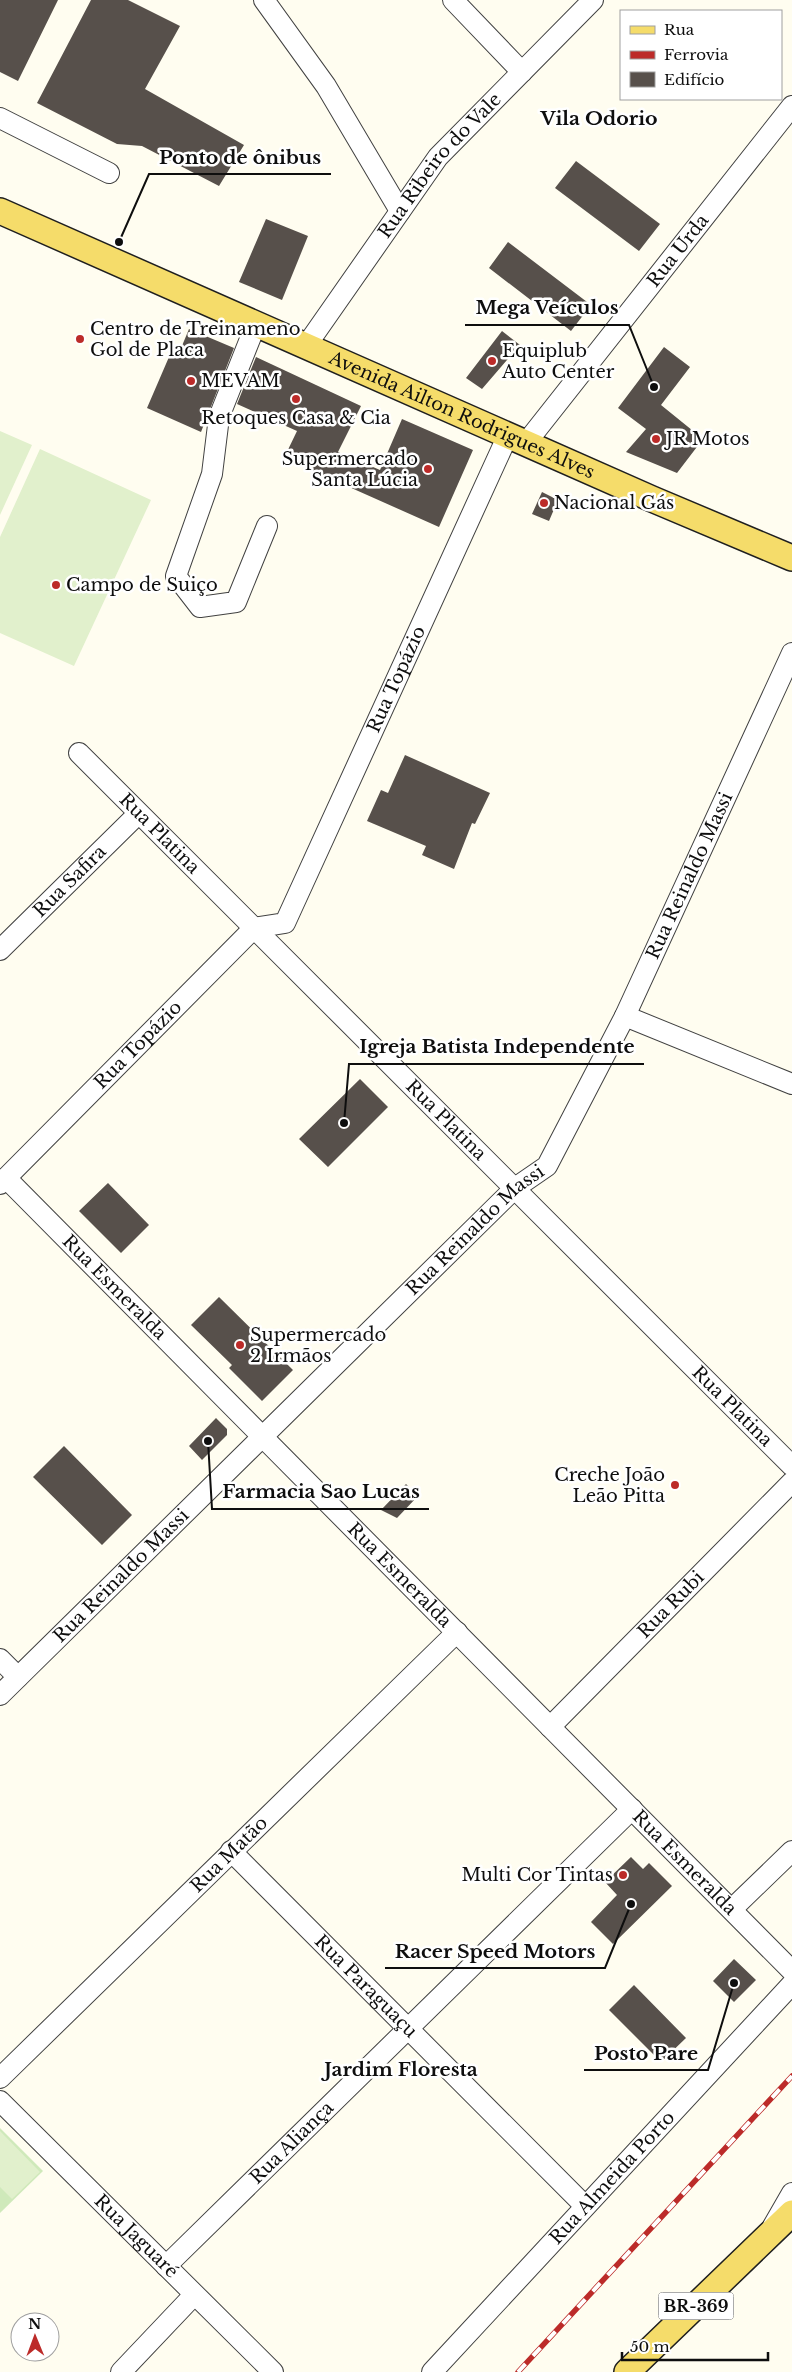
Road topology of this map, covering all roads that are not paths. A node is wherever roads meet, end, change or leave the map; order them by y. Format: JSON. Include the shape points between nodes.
{"nodes":[{"id":1,"x":264,"y":0,"type":"edge"},
{"id":2,"x":453,"y":0,"type":"edge"},
{"id":3,"x":593,"y":0,"type":"edge"},
{"id":4,"x":522,"y":72,"type":"junction"},
{"id":5,"x":792,"y":106,"type":"edge"},
{"id":6,"x":0,"y":118,"type":"edge"},
{"id":7,"x":109,"y":173,"type":"dead end"},
{"id":8,"x":0,"y":211,"type":"edge"},
{"id":9,"x":400,"y":211,"type":"junction"},
{"id":10,"x":256,"y":324,"type":"junction"},
{"id":11,"x":306,"y":346,"type":"junction"},
{"id":12,"x":517,"y":439,"type":"junction"},
{"id":13,"x":267,"y":526,"type":"dead end"},
{"id":14,"x":791,"y":558,"type":"edge"},
{"id":15,"x":792,"y":653,"type":"edge"},
{"id":16,"x":79,"y":753,"type":"dead end"},
{"id":17,"x":138,"y":814,"type":"junction"},
{"id":18,"x":285,"y":923,"type":"junction"},
{"id":19,"x":254,"y":928,"type":"junction"},
{"id":20,"x":1,"y":947,"type":"edge"},
{"id":21,"x":274,"y":948,"type":"junction"},
{"id":22,"x":625,"y":1016,"type":"junction"},
{"id":23,"x":792,"y":1084,"type":"edge"},
{"id":24,"x":3,"y":1181,"type":"edge"},
{"id":25,"x":515,"y":1188,"type":"junction"},
{"id":26,"x":261,"y":1437,"type":"junction"},
{"id":27,"x":792,"y":1466,"type":"edge"},
{"id":28,"x":792,"y":1482,"type":"edge"},
{"id":29,"x":457,"y":1632,"type":"junction"},
{"id":30,"x":0,"y":1659,"type":"edge"},
{"id":31,"x":18,"y":1677,"type":"junction"},
{"id":32,"x":0,"y":1695,"type":"edge"},
{"id":33,"x":550,"y":1727,"type":"junction"},
{"id":34,"x":632,"y":1809,"type":"junction"},
{"id":35,"x":231,"y":1851,"type":"junction"},
{"id":36,"x":792,"y":1851,"type":"edge"},
{"id":37,"x":732,"y":1910,"type":"junction"},
{"id":38,"x":792,"y":1971,"type":"edge"},
{"id":39,"x":792,"y":1984,"type":"edge"},
{"id":40,"x":406,"y":2029,"type":"junction"},
{"id":41,"x":0,"y":2078,"type":"edge"},
{"id":42,"x":0,"y":2101,"type":"edge"},
{"id":43,"x":792,"y":2193,"type":"edge"},
{"id":44,"x":585,"y":2206,"type":"junction"},
{"id":45,"x":792,"y":2213,"type":"edge"},
{"id":46,"x":764,"y":2240,"type":"junction"},
{"id":47,"x":166,"y":2266,"type":"junction"},
{"id":48,"x":194,"y":2295,"type":"junction"},
{"id":49,"x":121,"y":2372,"type":"edge"},
{"id":50,"x":273,"y":2372,"type":"edge"},
{"id":51,"x":432,"y":2372,"type":"edge"},
{"id":52,"x":627,"y":2372,"type":"edge"}],
"edges":[{"from":1,"to":9,"type":"street","via":[[326,86]]},
{"from":2,"to":4,"type":"street"},
{"from":3,"to":4,"type":"street","name":"Rua Ribeiro do Vale"},
{"from":4,"to":9,"type":"street","name":"Rua Ribeiro do Vale","via":[[438,157]]},
{"from":5,"to":12,"type":"street","name":"Rua Urda"},
{"from":6,"to":7,"type":"street"},
{"from":8,"to":10,"type":"main road","name":"Avenida Ailton Rodrigues Alves"},
{"from":9,"to":11,"type":"street","name":"Rua Ribeiro do Vale"},
{"from":10,"to":11,"type":"main road","name":"Avenida Ailton Rodrigues Alves"},
{"from":10,"to":13,"type":"street","via":[[219,417],[212,474],[176,576],[200,607],[236,602]]},
{"from":11,"to":12,"type":"main road","name":"Avenida Ailton Rodrigues Alves"},
{"from":12,"to":14,"type":"main road","name":"Avenida Ailton Rodrigues Alves"},
{"from":12,"to":18,"type":"street","name":"Rua Topázio"},
{"from":15,"to":22,"type":"street","name":"Rua Reinaldo Massi"},
{"from":16,"to":17,"type":"street","name":"Rua Platina"},
{"from":17,"to":19,"type":"street","name":"Rua Platina"},
{"from":17,"to":20,"type":"street","name":"Rua Safira"},
{"from":18,"to":19,"type":"street"},
{"from":18,"to":21,"type":"street","name":"Rua Topázio"},
{"from":19,"to":21,"type":"street","name":"Rua Platina"},
{"from":19,"to":24,"type":"street","name":"Rua Topázio"},
{"from":21,"to":25,"type":"street","name":"Rua Platina"},
{"from":22,"to":23,"type":"street"},
{"from":22,"to":25,"type":"street","name":"Rua Reinaldo Massi","via":[[547,1166]]},
{"from":24,"to":26,"type":"street","name":"Rua Esmeralda"},
{"from":25,"to":26,"type":"street","name":"Rua Reinaldo Massi"},
{"from":25,"to":27,"type":"street","name":"Rua Platina"},
{"from":26,"to":29,"type":"street","name":"Rua Esmeralda"},
{"from":26,"to":31,"type":"street","name":"Rua Reinaldo Massi"},
{"from":28,"to":33,"type":"street","name":"Rua Rubi"},
{"from":29,"to":33,"type":"street","name":"Rua Esmeralda"},
{"from":29,"to":35,"type":"street","name":"Rua Matão"},
{"from":30,"to":31,"type":"street"},
{"from":31,"to":32,"type":"street","name":"Rua Reinaldo Massi"},
{"from":33,"to":34,"type":"street","name":"Rua Esmeralda"},
{"from":34,"to":37,"type":"street","name":"Rua Esmeralda"},
{"from":34,"to":40,"type":"street","name":"Rua Aliança"},
{"from":35,"to":40,"type":"street","name":"Rua Paraguaçu"},
{"from":35,"to":41,"type":"street","name":"Rua Matão"},
{"from":36,"to":37,"type":"street"},
{"from":37,"to":38,"type":"street","name":"Rua Esmeralda"},
{"from":39,"to":44,"type":"street","name":"Rua Almeida Porto"},
{"from":40,"to":44,"type":"street","name":"Rua Paraguaçu"},
{"from":40,"to":47,"type":"street","name":"Rua Aliança"},
{"from":42,"to":47,"type":"street","name":"Rua Jaguaré"},
{"from":43,"to":46,"type":"street"},
{"from":44,"to":51,"type":"street","name":"Rua Almeida Porto"},
{"from":45,"to":46,"type":"main road","number":"BR-369"},
{"from":46,"to":52,"type":"main road","number":"BR-369"},
{"from":47,"to":48,"type":"street","name":"Rua Jaguaré"},
{"from":48,"to":49,"type":"street"},
{"from":48,"to":50,"type":"street","name":"Rua Jaguaré"}]}
